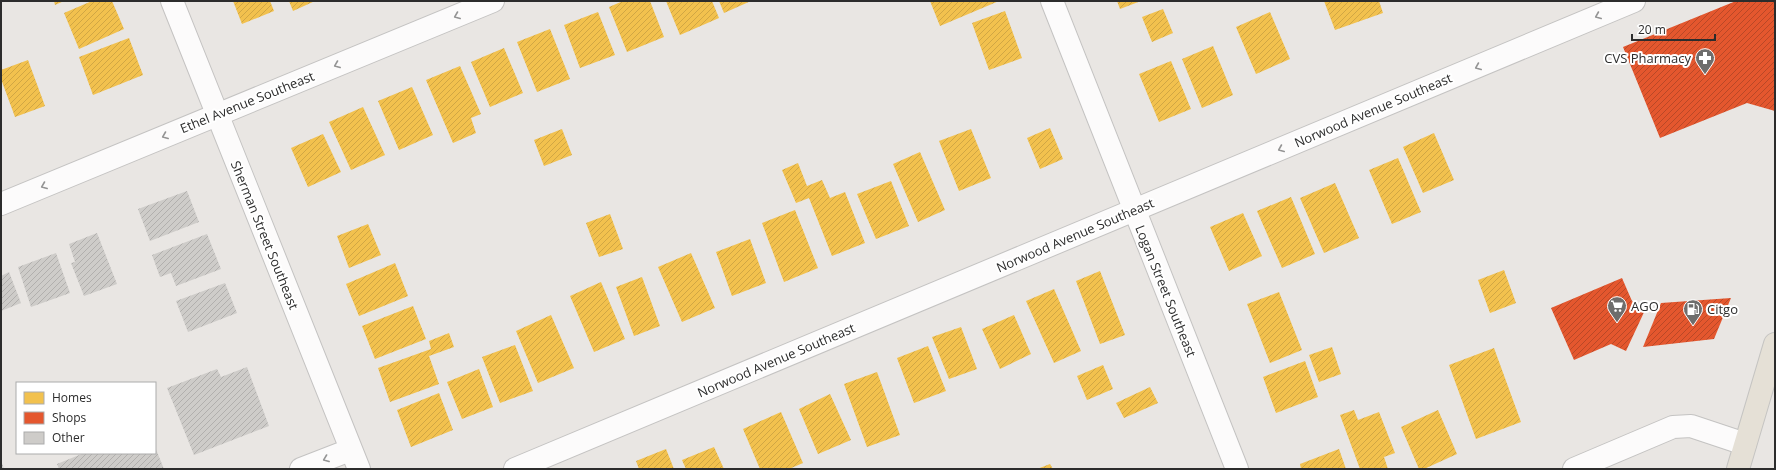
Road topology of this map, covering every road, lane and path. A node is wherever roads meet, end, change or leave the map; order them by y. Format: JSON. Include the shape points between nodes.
{"nodes":[{"id":1,"x":172,"y":1,"type":"edge"},
{"id":2,"x":493,"y":1,"type":"edge"},
{"id":3,"x":1052,"y":1,"type":"edge"},
{"id":4,"x":1634,"y":1,"type":"edge"},
{"id":5,"x":217,"y":114,"type":"junction"},
{"id":6,"x":1,"y":204,"type":"edge"},
{"id":7,"x":1134,"y":211,"type":"junction"},
{"id":8,"x":1775,"y":344,"type":"edge"},
{"id":9,"x":1745,"y":444,"type":"junction"},
{"id":10,"x":354,"y":459,"type":"edge"},
{"id":11,"x":301,"y":469,"type":"edge"},
{"id":12,"x":515,"y":469,"type":"edge"},
{"id":13,"x":1237,"y":469,"type":"edge"},
{"id":14,"x":1574,"y":469,"type":"edge"},
{"id":15,"x":1738,"y":469,"type":"edge"}],
"edges":[{"from":1,"to":5,"type":"street","name":"Sherman Street Southeast"},
{"from":2,"to":5,"type":"street","name":"Ethel Avenue Southeast","one_way":true},
{"from":3,"to":7,"type":"street","name":"Logan Street Southeast"},
{"from":4,"to":7,"type":"street","name":"Norwood Avenue Southeast","one_way":true},
{"from":5,"to":6,"type":"street","name":"Ethel Avenue Southeast","one_way":true},
{"from":5,"to":10,"type":"street","name":"Sherman Street Southeast"},
{"from":7,"to":12,"type":"street","name":"Norwood Avenue Southeast"},
{"from":7,"to":13,"type":"street","name":"Logan Street Southeast"},
{"from":8,"to":9,"type":"main road"},
{"from":9,"to":14,"type":"street","via":[[1691,426],[1678,426]]},
{"from":9,"to":15,"type":"main road"},
{"from":10,"to":11,"type":"street","one_way":true}]}
